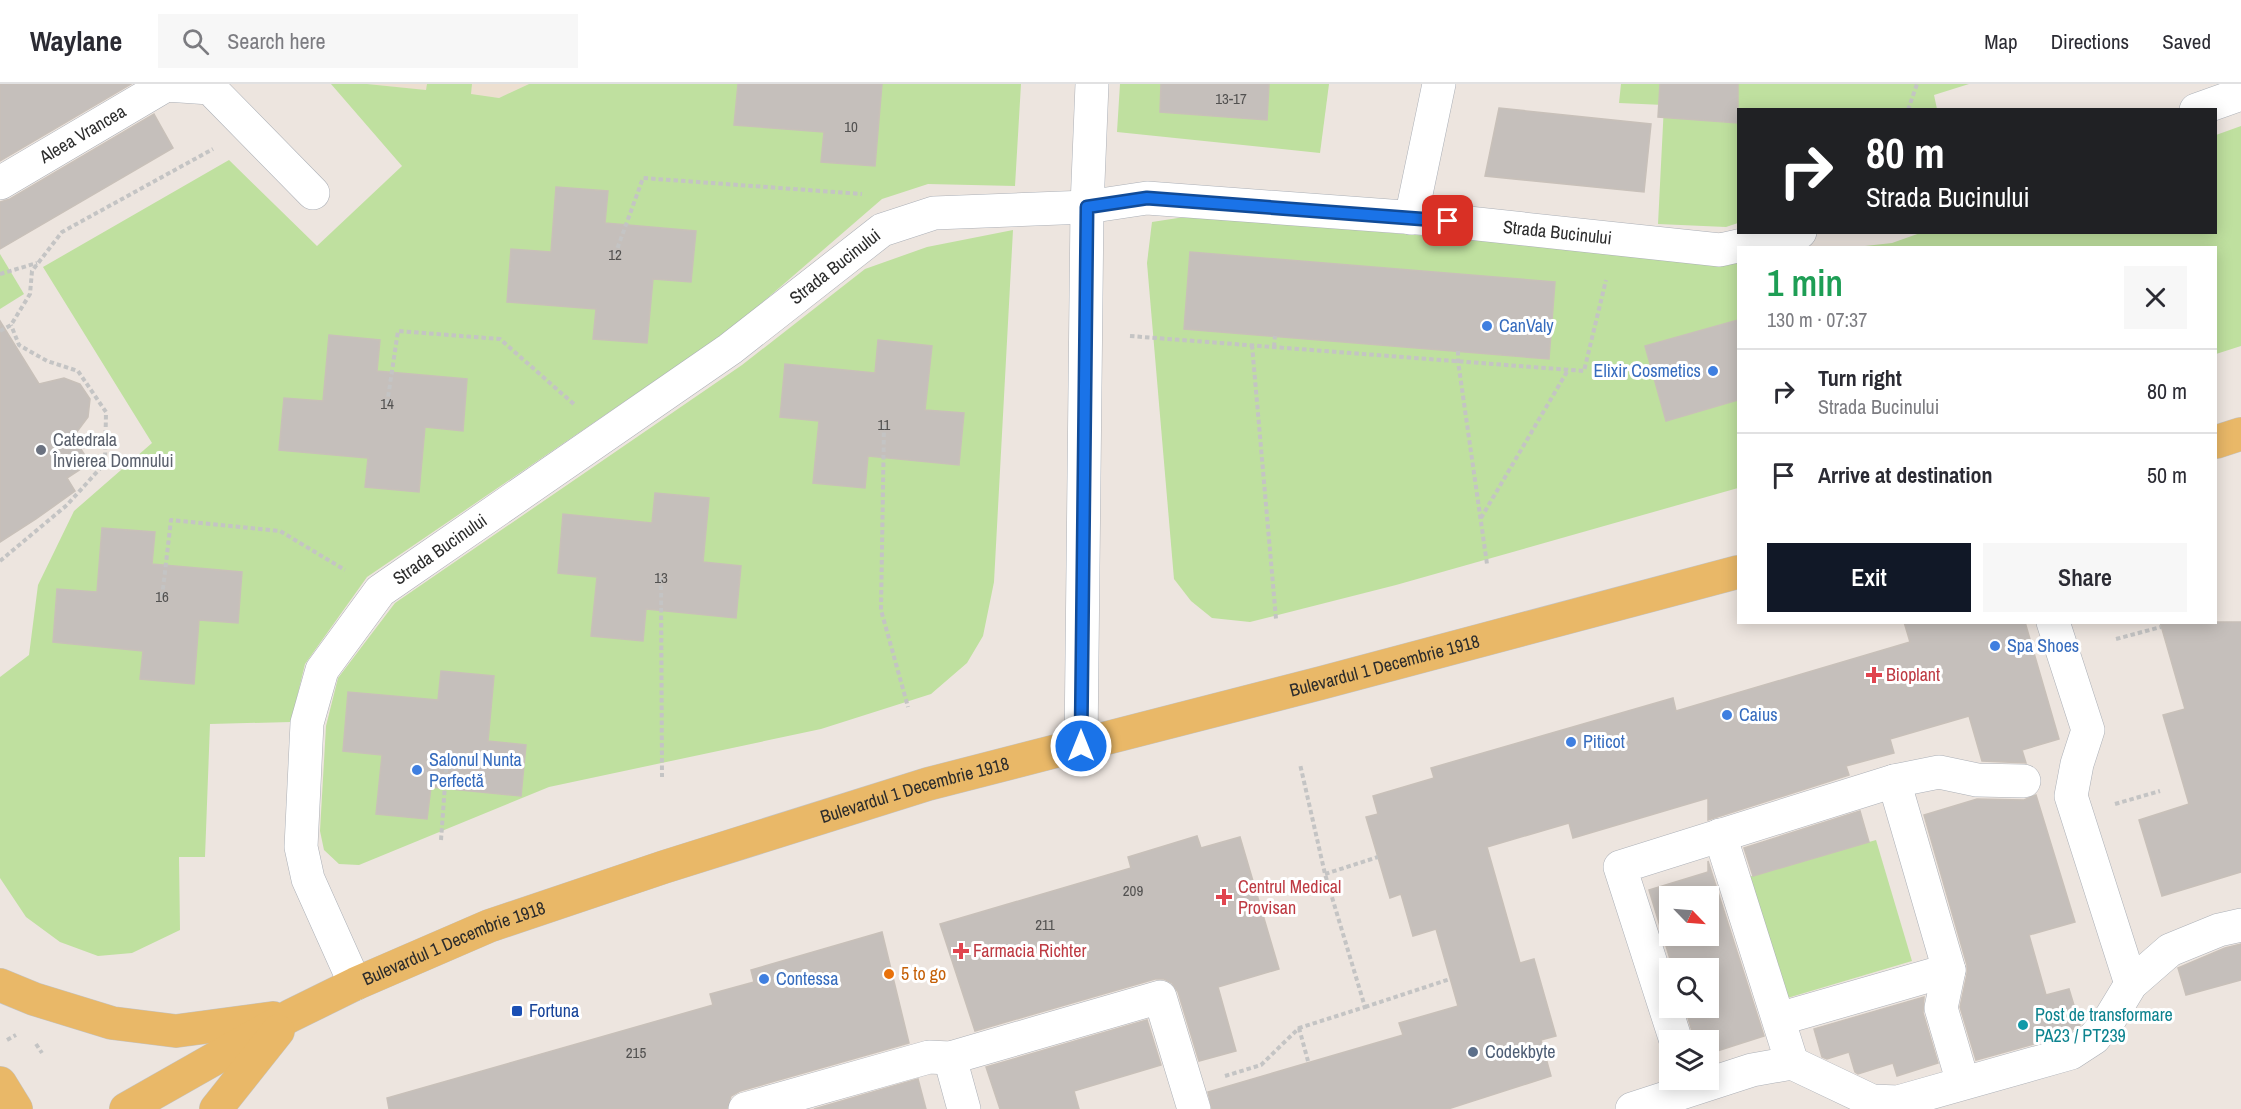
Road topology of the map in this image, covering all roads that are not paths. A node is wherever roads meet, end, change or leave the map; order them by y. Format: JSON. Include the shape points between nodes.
{"nodes":[{"id":1,"x":166,"y":84,"type":"edge"},
{"id":2,"x":1092,"y":84,"type":"edge"},
{"id":3,"x":1439,"y":84,"type":"edge"},
{"id":4,"x":2241,"y":94,"type":"edge"},
{"id":5,"x":2202,"y":108,"type":"edge"},
{"id":6,"x":0,"y":183,"type":"edge"},
{"id":7,"x":313,"y":193,"type":"dead end"},
{"id":8,"x":1087,"y":207,"type":"junction"},
{"id":9,"x":1412,"y":218,"type":"junction"},
{"id":10,"x":1791,"y":234,"type":"edge"},
{"id":11,"x":1737,"y":246,"type":"edge"},
{"id":12,"x":1738,"y":246,"type":"edge"},
{"id":13,"x":2241,"y":434,"type":"edge"},
{"id":14,"x":2217,"y":442,"type":"edge"},
{"id":15,"x":1737,"y":572,"type":"edge"},
{"id":16,"x":2055,"y":624,"type":"edge"},
{"id":17,"x":1081,"y":746,"type":"junction"},
{"id":18,"x":1894,"y":781,"type":"junction"},
{"id":19,"x":2024,"y":781,"type":"dead end"},
{"id":20,"x":1720,"y":835,"type":"junction"},
{"id":21,"x":2241,"y":925,"type":"edge"},
{"id":22,"x":1949,"y":970,"type":"junction"},
{"id":23,"x":355,"y":984,"type":"junction"},
{"id":24,"x":2131,"y":984,"type":"junction"},
{"id":25,"x":0,"y":985,"type":"edge"},
{"id":26,"x":290,"y":1016,"type":"junction"},
{"id":27,"x":1779,"y":1019,"type":"junction"},
{"id":28,"x":1672,"y":1030,"type":"edge"},
{"id":29,"x":950,"y":1058,"type":"junction"},
{"id":30,"x":1792,"y":1063,"type":"junction"},
{"id":31,"x":0,"y":1083,"type":"edge"},
{"id":32,"x":1963,"y":1083,"type":"junction"},
{"id":33,"x":1692,"y":1093,"type":"edge"},
{"id":34,"x":16,"y":1109,"type":"edge"},
{"id":35,"x":126,"y":1109,"type":"edge"},
{"id":36,"x":216,"y":1109,"type":"edge"},
{"id":37,"x":745,"y":1109,"type":"edge"},
{"id":38,"x":964,"y":1109,"type":"edge"},
{"id":39,"x":1194,"y":1109,"type":"edge"},
{"id":40,"x":1632,"y":1109,"type":"edge"}],
"edges":[{"from":1,"to":6,"type":"street","name":"Aleea Vrancea"},
{"from":1,"to":7,"type":"street","name":"Aleea Vrancea","via":[[210,88]]},
{"from":2,"to":8,"type":"street"},
{"from":3,"to":9,"type":"street"},
{"from":4,"to":5,"type":"street"},
{"from":8,"to":9,"type":"street","name":"Strada Bucinului","via":[[1147,198]]},
{"from":8,"to":17,"type":"street"},
{"from":8,"to":23,"type":"street","name":"Strada Bucinului","via":[[934,213],[882,230],[730,349],[380,591],[322,670],[307,723],[301,847],[308,879]]},
{"from":9,"to":11,"type":"street","name":"Strada Bucinului","via":[[1720,250]]},
{"from":10,"to":12,"type":"street","name":"Strada Bucinului"},
{"from":13,"to":14,"type":"main road"},
{"from":15,"to":17,"type":"main road","name":"Bulevardul 1 Decembrie 1918"},
{"from":16,"to":24,"type":"street","via":[[2088,730],[2071,796]]},
{"from":17,"to":23,"type":"main road","name":"Bulevardul 1 Decembrie 1918","via":[[928,784],[697,856],[489,926]]},
{"from":18,"to":19,"type":"street","via":[[1939,772],[1977,780]]},
{"from":18,"to":20,"type":"street"},
{"from":18,"to":22,"type":"street"},
{"from":20,"to":27,"type":"street"},
{"from":20,"to":28,"type":"street","via":[[1620,867]]},
{"from":21,"to":24,"type":"street","via":[[2170,950]]},
{"from":22,"to":27,"type":"street"},
{"from":22,"to":32,"type":"street","via":[[1941,1008]]},
{"from":23,"to":26,"type":"main road","name":"Bulevardul 1 Decembrie 1918"},
{"from":24,"to":32,"type":"street","via":[[2094,1038],[2072,1053]]},
{"from":25,"to":26,"type":"main road","via":[[112,1023],[176,1031]]},
{"from":26,"to":35,"type":"main road","name":"Bulevardul 1 Decembrie 1918"},
{"from":26,"to":36,"type":"main road"},
{"from":27,"to":30,"type":"street"},
{"from":29,"to":37,"type":"street","via":[[929,1058]]},
{"from":29,"to":38,"type":"street"},
{"from":29,"to":39,"type":"street","via":[[1160,997]]},
{"from":30,"to":32,"type":"street","via":[[1872,1101],[1898,1102]]},
{"from":30,"to":33,"type":"street","via":[[1752,1070]]},
{"from":31,"to":34,"type":"main road"},
{"from":33,"to":40,"type":"street"}]}
